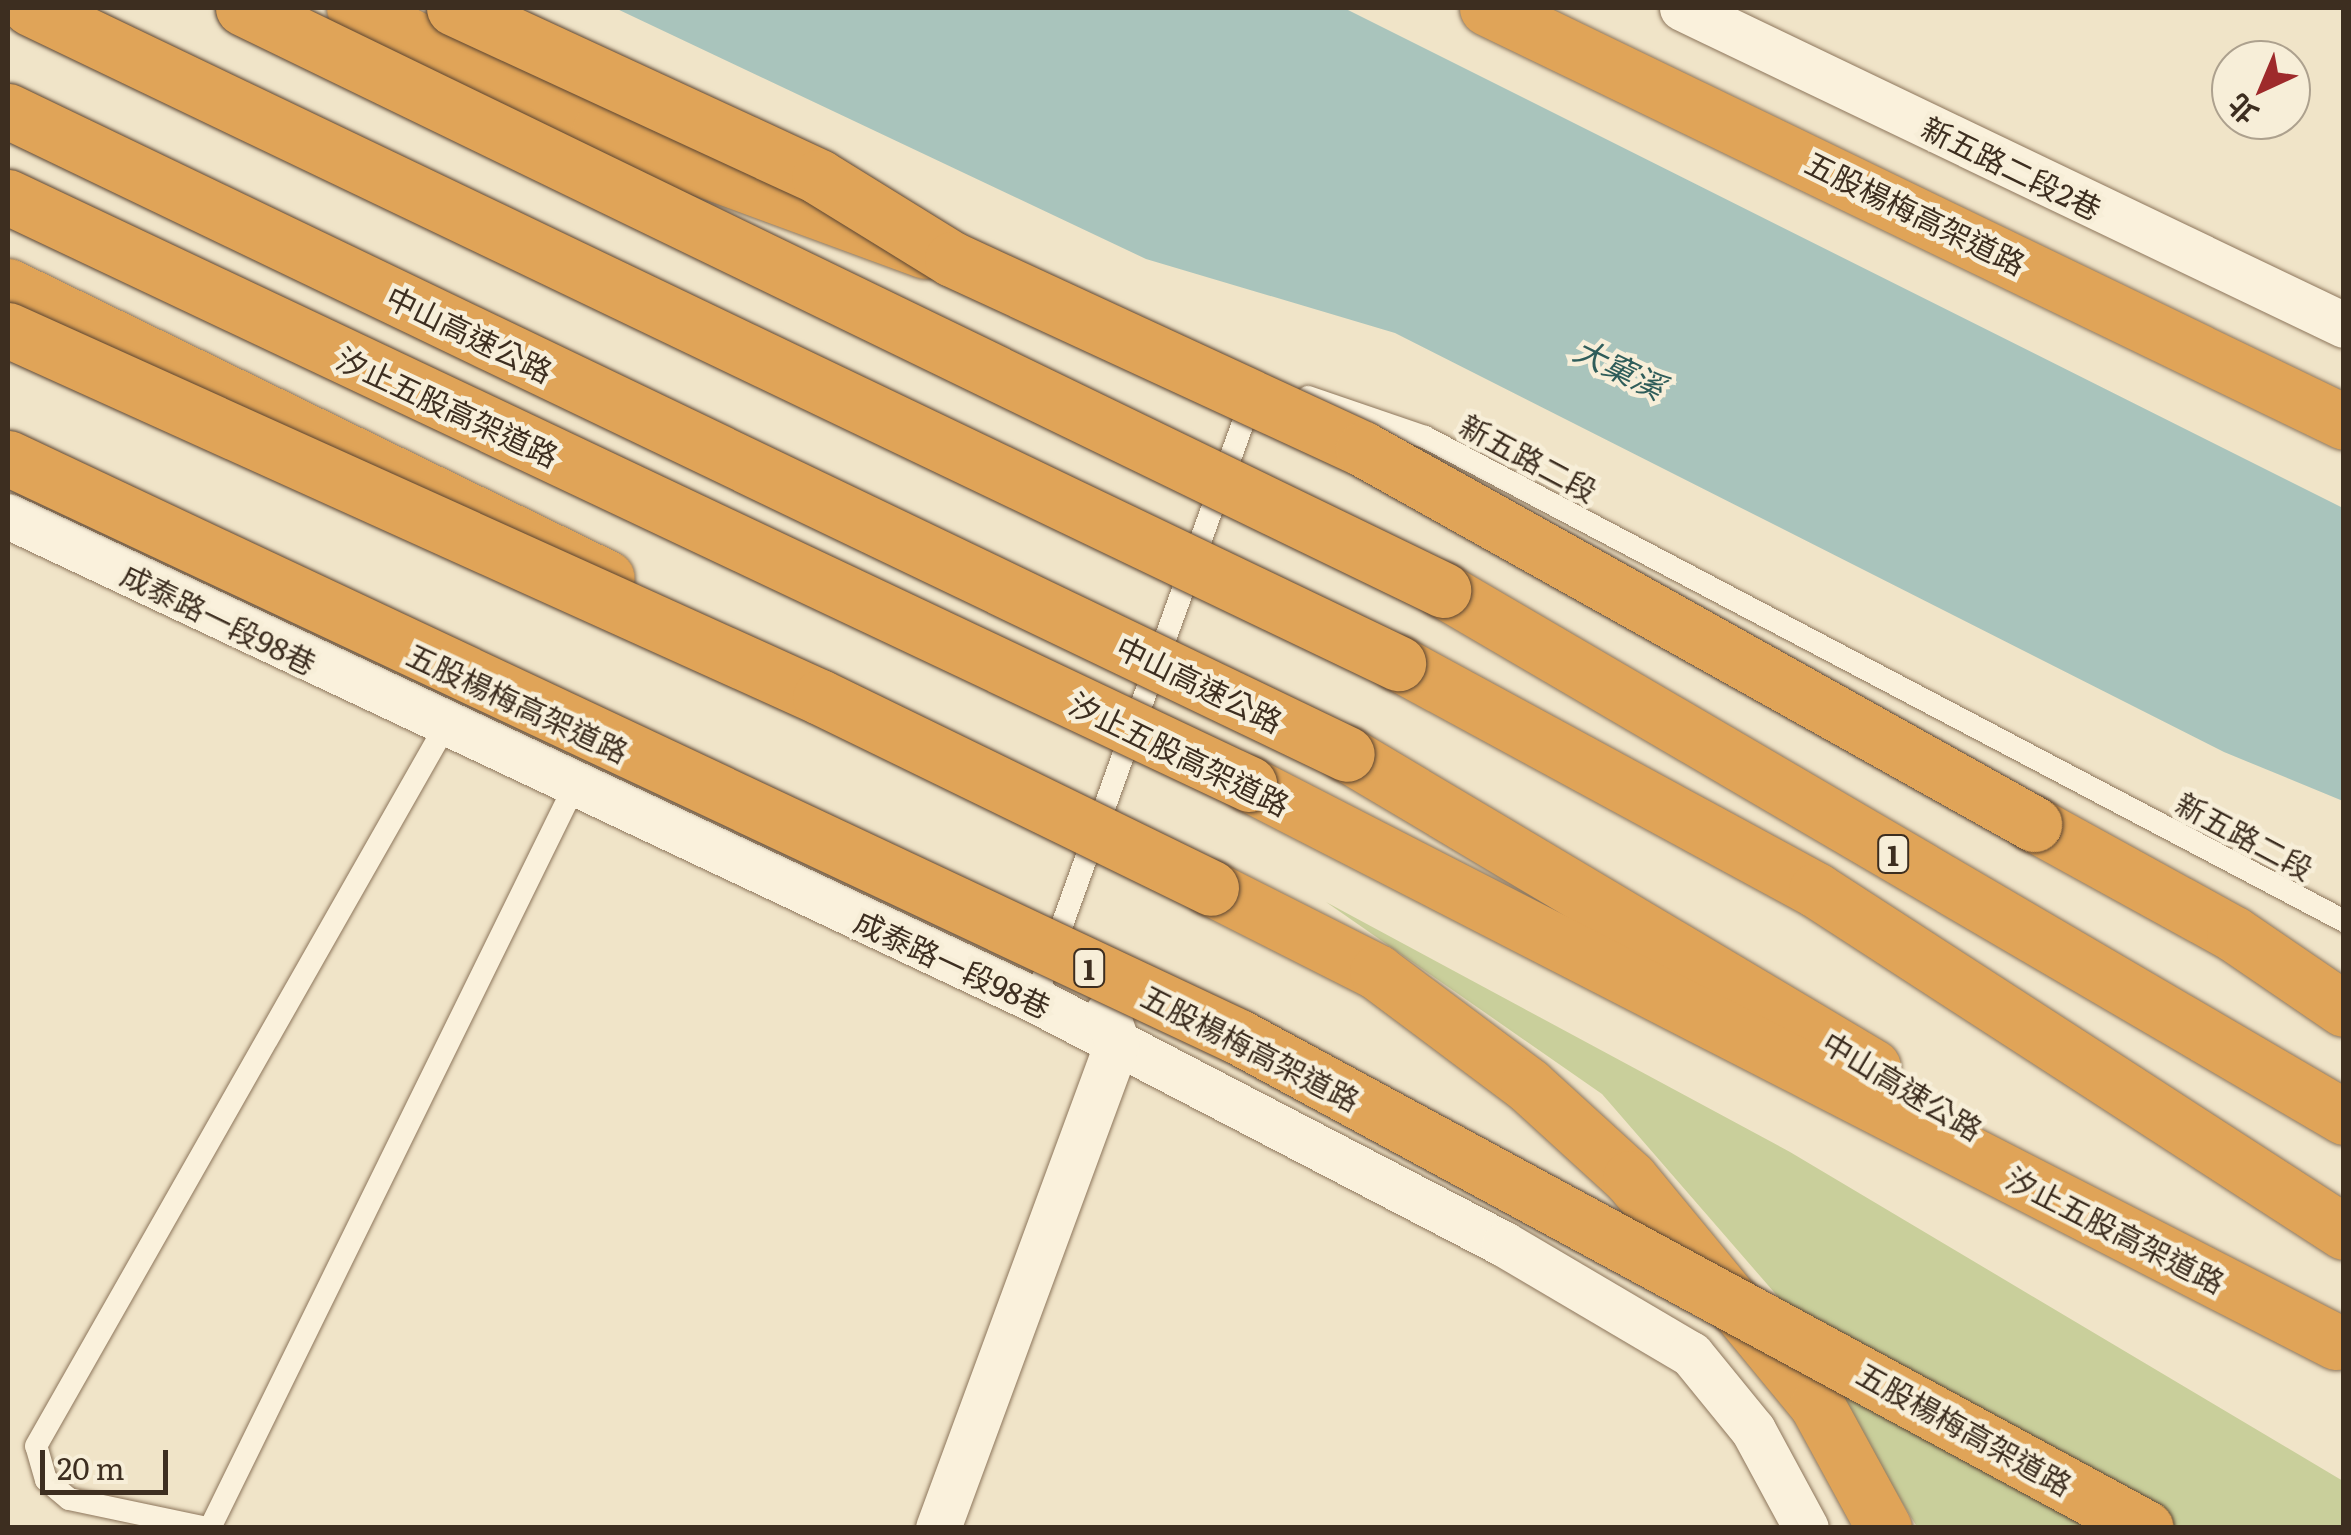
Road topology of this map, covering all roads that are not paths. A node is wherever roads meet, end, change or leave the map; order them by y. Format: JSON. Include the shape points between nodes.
{"nodes":[{"id":1,"x":30,"y":8,"type":"edge"},
{"id":2,"x":242,"y":8,"type":"edge"},
{"id":3,"x":354,"y":8,"type":"edge"},
{"id":4,"x":454,"y":8,"type":"edge"},
{"id":5,"x":1487,"y":8,"type":"edge"},
{"id":6,"x":1682,"y":8,"type":"edge"},
{"id":7,"x":8,"y":111,"type":"edge"},
{"id":8,"x":8,"y":197,"type":"edge"},
{"id":9,"x":952,"y":258,"type":"junction"},
{"id":10,"x":8,"y":286,"type":"edge"},
{"id":11,"x":2344,"y":325,"type":"edge"},
{"id":12,"x":8,"y":330,"type":"edge"},
{"id":13,"x":2344,"y":422,"type":"edge"},
{"id":14,"x":8,"y":458,"type":"edge"},
{"id":15,"x":8,"y":516,"type":"edge"},
{"id":16,"x":820,"y":696,"type":"junction"},
{"id":17,"x":446,"y":725,"type":"junction"},
{"id":18,"x":575,"y":786,"type":"junction"},
{"id":19,"x":2344,"y":920,"type":"edge"},
{"id":20,"x":2234,"y":934,"type":"junction"},
{"id":21,"x":1093,"y":969,"type":"junction"},
{"id":22,"x":2344,"y":993,"type":"edge"},
{"id":23,"x":1035,"y":1000,"type":"junction"},
{"id":24,"x":2344,"y":1009,"type":"edge"},
{"id":25,"x":1117,"y":1043,"type":"junction"},
{"id":26,"x":2344,"y":1117,"type":"edge"},
{"id":27,"x":2344,"y":1232,"type":"edge"},
{"id":28,"x":2340,"y":1345,"type":"edge"},
{"id":29,"x":1881,"y":1522,"type":"edge"},
{"id":30,"x":208,"y":1528,"type":"edge"},
{"id":31,"x":938,"y":1528,"type":"edge"},
{"id":32,"x":1806,"y":1528,"type":"edge"},
{"id":33,"x":2146,"y":1528,"type":"edge"}],
"edges":[{"from":1,"to":27,"type":"highway","number":"1","bridge":true,"via":[[1398,663],[1816,890]]},
{"from":2,"to":26,"type":"highway","number":"1","bridge":true,"via":[[1443,590]]},
{"from":3,"to":9,"type":"highway","bridge":true,"via":[[600,130],[852,230]]},
{"from":4,"to":9,"type":"highway","bridge":true,"via":[[819,177]]},
{"from":5,"to":13,"type":"highway","name":"五股楊梅高架道路"},
{"from":6,"to":11,"type":"street","name":"新五路二段2巷"},
{"from":7,"to":28,"type":"highway","name":"中山高速公路","bridge":true,"via":[[1347,754]]},
{"from":8,"to":28,"type":"highway","name":"汐止五股高架道路","bridge":true,"via":[[1249,784]]},
{"from":9,"to":20,"type":"highway","bridge":true,"via":[[1364,449]]},
{"from":10,"to":16,"type":"highway","bridge":true,"via":[[542,542]]},
{"from":12,"to":16,"type":"highway","bridge":true},
{"from":14,"to":21,"type":"highway","name":"五股楊梅高架道路","number":"1","bridge":true},
{"from":15,"to":17,"type":"street","name":"成泰路一段98巷"},
{"from":16,"to":29,"type":"highway","bridge":true,"via":[[1377,972],[1528,1085],[1630,1178],[1817,1405]]},
{"from":17,"to":18,"type":"street","name":"成泰路一段98巷"},
{"from":17,"to":30,"type":"lane","via":[[36,1446],[46,1480],[69,1499]]},
{"from":18,"to":23,"type":"street","name":"成泰路一段98巷"},
{"from":18,"to":30,"type":"lane"},
{"from":19,"to":23,"type":"lane","name":"新五路二段","via":[[1426,437],[1259,380]]},
{"from":20,"to":22,"type":"highway"},
{"from":20,"to":24,"type":"highway"},
{"from":21,"to":25,"type":"street"},
{"from":21,"to":33,"type":"highway","name":"五股楊梅高架道路","number":"1","bridge":true,"via":[[1707,1286]]},
{"from":23,"to":25,"type":"street","name":"成泰路一段98巷"},
{"from":25,"to":31,"type":"street"},
{"from":25,"to":32,"type":"street","name":"成泰路一段98巷","via":[[1504,1244],[1691,1354],[1753,1430]]}]}
